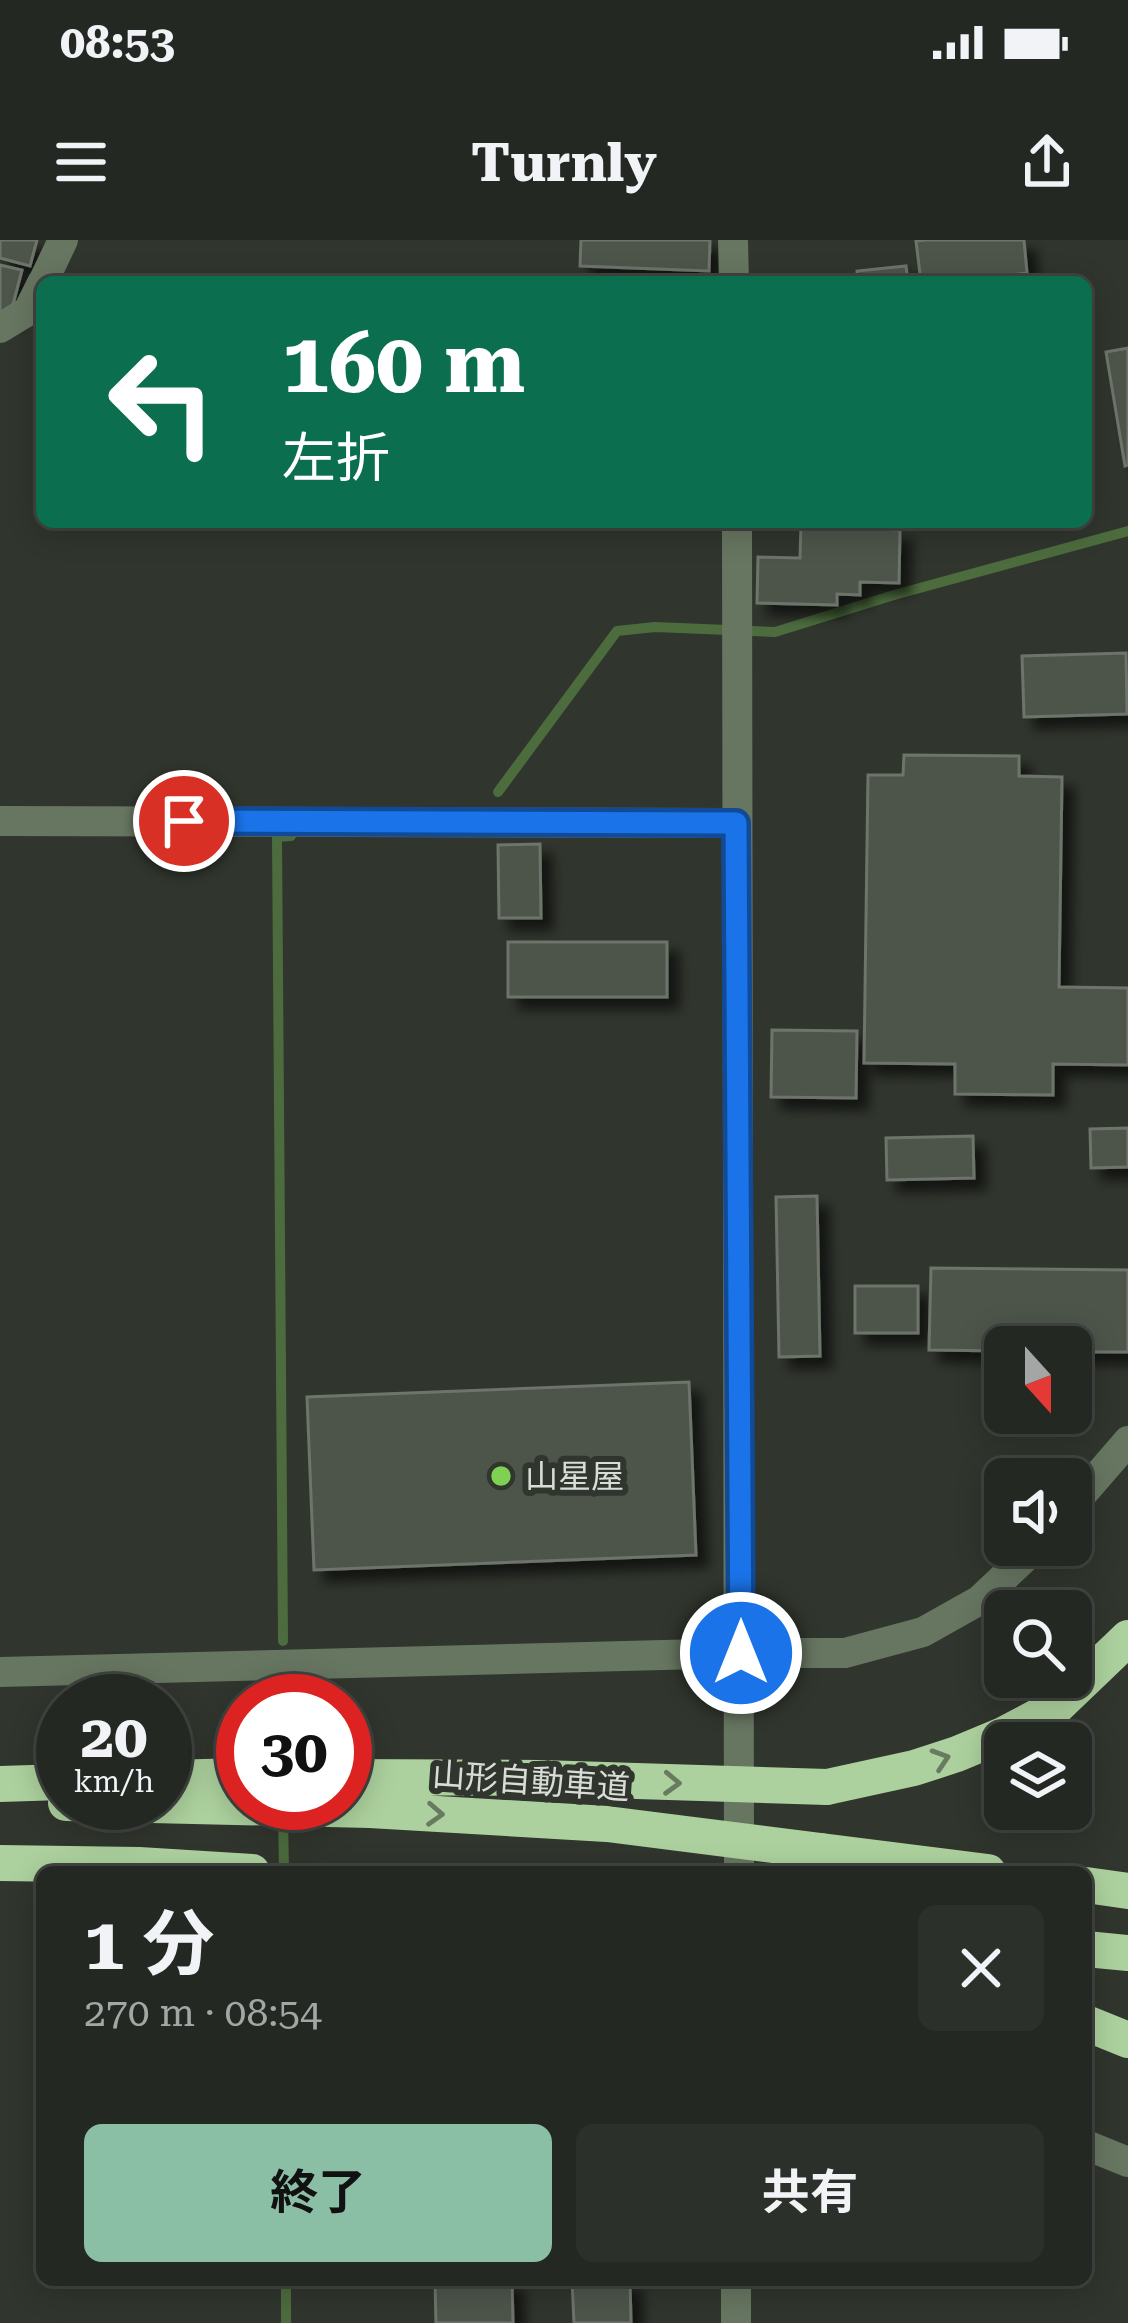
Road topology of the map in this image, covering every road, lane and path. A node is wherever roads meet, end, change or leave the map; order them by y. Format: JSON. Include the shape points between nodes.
{"nodes":[{"id":1,"x":63,"y":240,"type":"edge"},
{"id":2,"x":733,"y":240,"type":"edge"},
{"id":3,"x":45,"y":276,"type":"edge"},
{"id":4,"x":734,"y":276,"type":"edge"},
{"id":5,"x":36,"y":295,"type":"edge"},
{"id":6,"x":0,"y":328,"type":"edge"},
{"id":7,"x":737,"y":528,"type":"edge"},
{"id":8,"x":0,"y":820,"type":"edge"},
{"id":9,"x":736,"y":823,"type":"junction"},
{"id":10,"x":1128,"y":1441,"type":"edge"},
{"id":11,"x":1092,"y":1483,"type":"edge"},
{"id":12,"x":1016,"y":1566,"type":"edge"},
{"id":13,"x":1128,"y":1639,"type":"edge"},
{"id":14,"x":741,"y":1653,"type":"junction"},
{"id":15,"x":0,"y":1672,"type":"edge"},
{"id":16,"x":372,"y":1777,"type":"edge"},
{"id":17,"x":36,"y":1783,"type":"edge"},
{"id":18,"x":0,"y":1784,"type":"edge"},
{"id":19,"x":0,"y":1802,"type":"edge"},
{"id":20,"x":36,"y":1803,"type":"edge"},
{"id":21,"x":192,"y":1806,"type":"edge"},
{"id":22,"x":0,"y":1863,"type":"edge"},
{"id":23,"x":156,"y":1866,"type":"edge"},
{"id":24,"x":739,"y":1866,"type":"edge"},
{"id":25,"x":940,"y":1866,"type":"edge"},
{"id":26,"x":1092,"y":1886,"type":"edge"},
{"id":27,"x":1128,"y":1891,"type":"edge"},
{"id":28,"x":1092,"y":1950,"type":"edge"},
{"id":29,"x":1128,"y":1953,"type":"edge"},
{"id":30,"x":1092,"y":2025,"type":"edge"},
{"id":31,"x":1128,"y":2040,"type":"edge"},
{"id":32,"x":1092,"y":2147,"type":"edge"},
{"id":33,"x":1128,"y":2162,"type":"edge"},
{"id":34,"x":736,"y":2286,"type":"edge"},
{"id":35,"x":736,"y":2323,"type":"edge"}],
"edges":[{"from":1,"to":3,"type":"street"},
{"from":2,"to":4,"type":"street"},
{"from":5,"to":6,"type":"street","via":[[28,311]]},
{"from":7,"to":9,"type":"street"},
{"from":8,"to":9,"type":"street"},
{"from":9,"to":14,"type":"street"},
{"from":10,"to":11,"type":"street"},
{"from":12,"to":14,"type":"street","via":[[980,1600],[923,1632],[845,1653]]},
{"from":16,"to":13,"type":"highway","one_way":true,"bridge":true,"via":[[827,1787],[914,1768],[1005,1734],[1056,1707]]},
{"from":14,"to":15,"type":"street"},
{"from":14,"to":24,"type":"street"},
{"from":17,"to":18,"type":"highway"},
{"from":19,"to":20,"type":"highway","name":"山形自動車道"},
{"from":21,"to":25,"type":"highway","name":"山形自動車道","one_way":true,"bridge":true,"via":[[584,1822]]},
{"from":22,"to":23,"type":"highway"},
{"from":26,"to":27,"type":"highway"},
{"from":28,"to":29,"type":"highway"},
{"from":30,"to":31,"type":"highway"},
{"from":32,"to":33,"type":"street"},
{"from":34,"to":35,"type":"street"}]}
